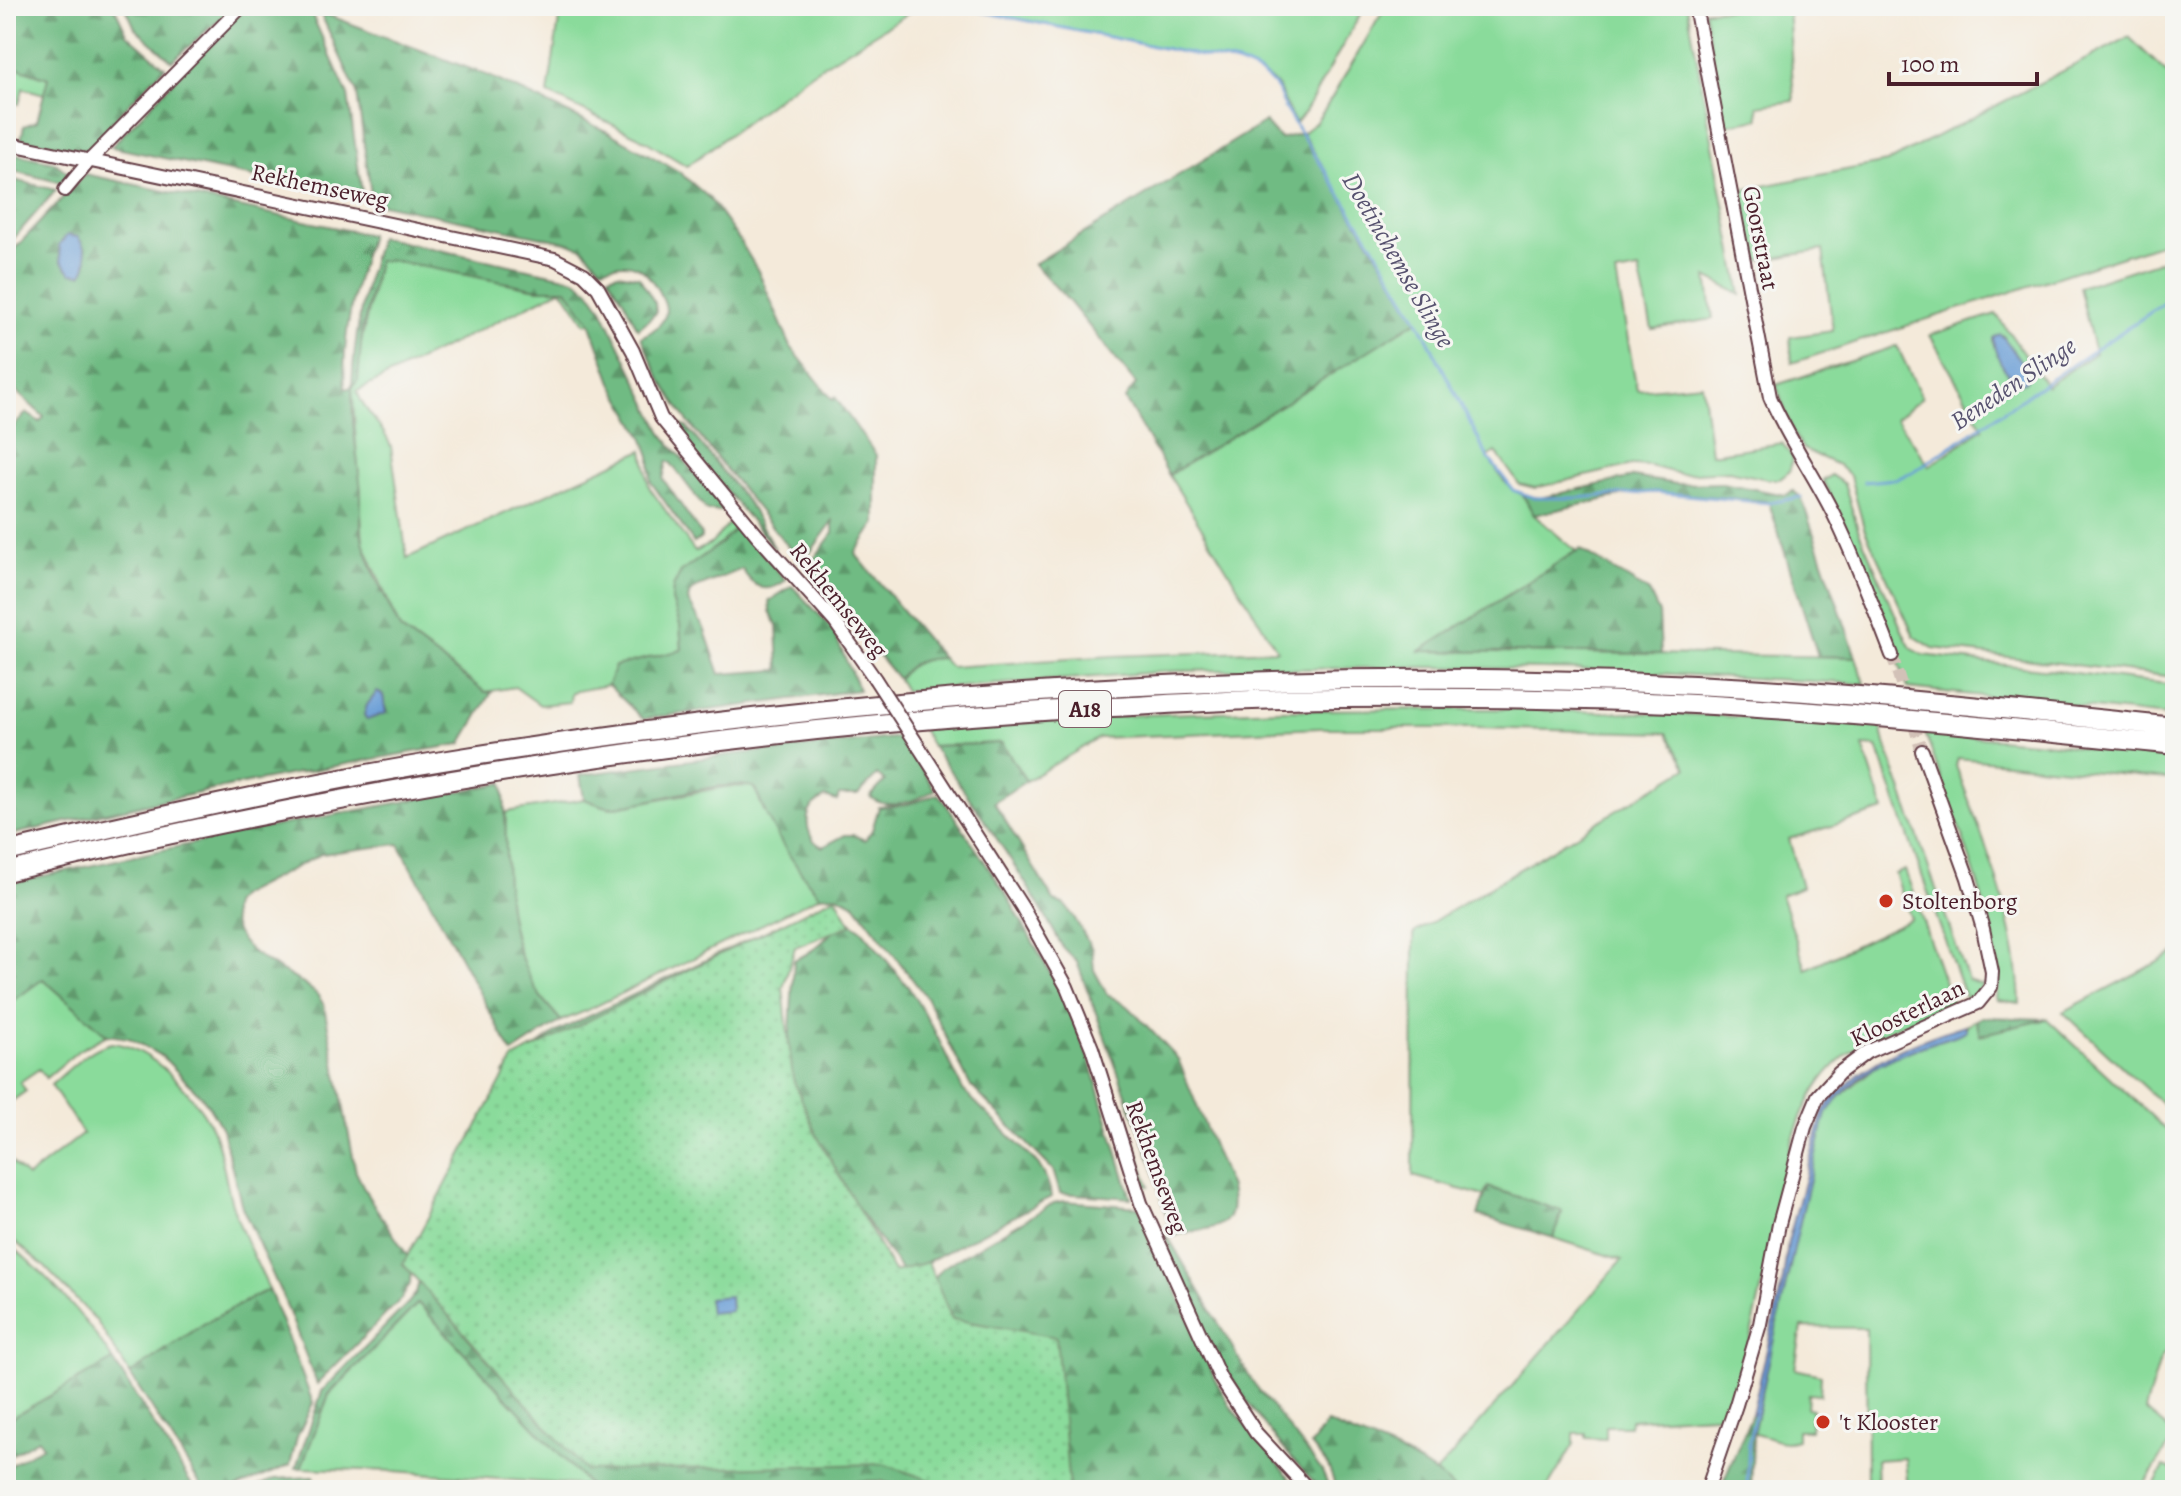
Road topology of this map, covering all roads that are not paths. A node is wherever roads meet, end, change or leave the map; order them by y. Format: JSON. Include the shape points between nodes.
{"nodes":[{"id":1,"x":242,"y":6,"type":"edge"},
{"id":2,"x":1695,"y":6,"type":"edge"},
{"id":3,"x":6,"y":143,"type":"edge"},
{"id":4,"x":91,"y":159,"type":"junction"},
{"id":5,"x":65,"y":190,"type":"dead end"},
{"id":6,"x":1892,"y":655,"type":"tunnel mouth"},
{"id":7,"x":2175,"y":727,"type":"edge"},
{"id":8,"x":2175,"y":745,"type":"edge"},
{"id":9,"x":1922,"y":751,"type":"tunnel mouth"},
{"id":10,"x":6,"y":852,"type":"edge"},
{"id":11,"x":6,"y":872,"type":"edge"},
{"id":12,"x":1309,"y":1490,"type":"edge"},
{"id":13,"x":1707,"y":1490,"type":"edge"}],
"edges":[{"from":1,"to":4,"type":"street"},
{"from":2,"to":6,"type":"street","name":"Goorstraat","via":[[1770,397],[1854,558]]},
{"from":3,"to":4,"type":"street","name":"Rekhemseweg"},
{"from":4,"to":5,"type":"street"},
{"from":4,"to":12,"type":"street","name":"Rekhemseweg","bridge":true,"via":[[540,256],[574,267],[598,288],[661,418],[835,622],[1022,907],[1067,987],[1141,1203],[1220,1378],[1256,1433]]},
{"from":7,"to":10,"type":"highway","number":"A18","via":[[1886,697],[1691,685],[1344,680],[1031,692],[723,721],[432,763],[247,797]]},
{"from":8,"to":11,"type":"highway","number":"A18","via":[[1675,703],[1336,698],[1036,711],[592,757],[247,817]]},
{"from":9,"to":13,"type":"street","name":"Kloosterlaan","via":[[1983,929],[1991,987],[1978,1003],[1867,1052],[1818,1096],[1779,1224],[1760,1324]]}]}
